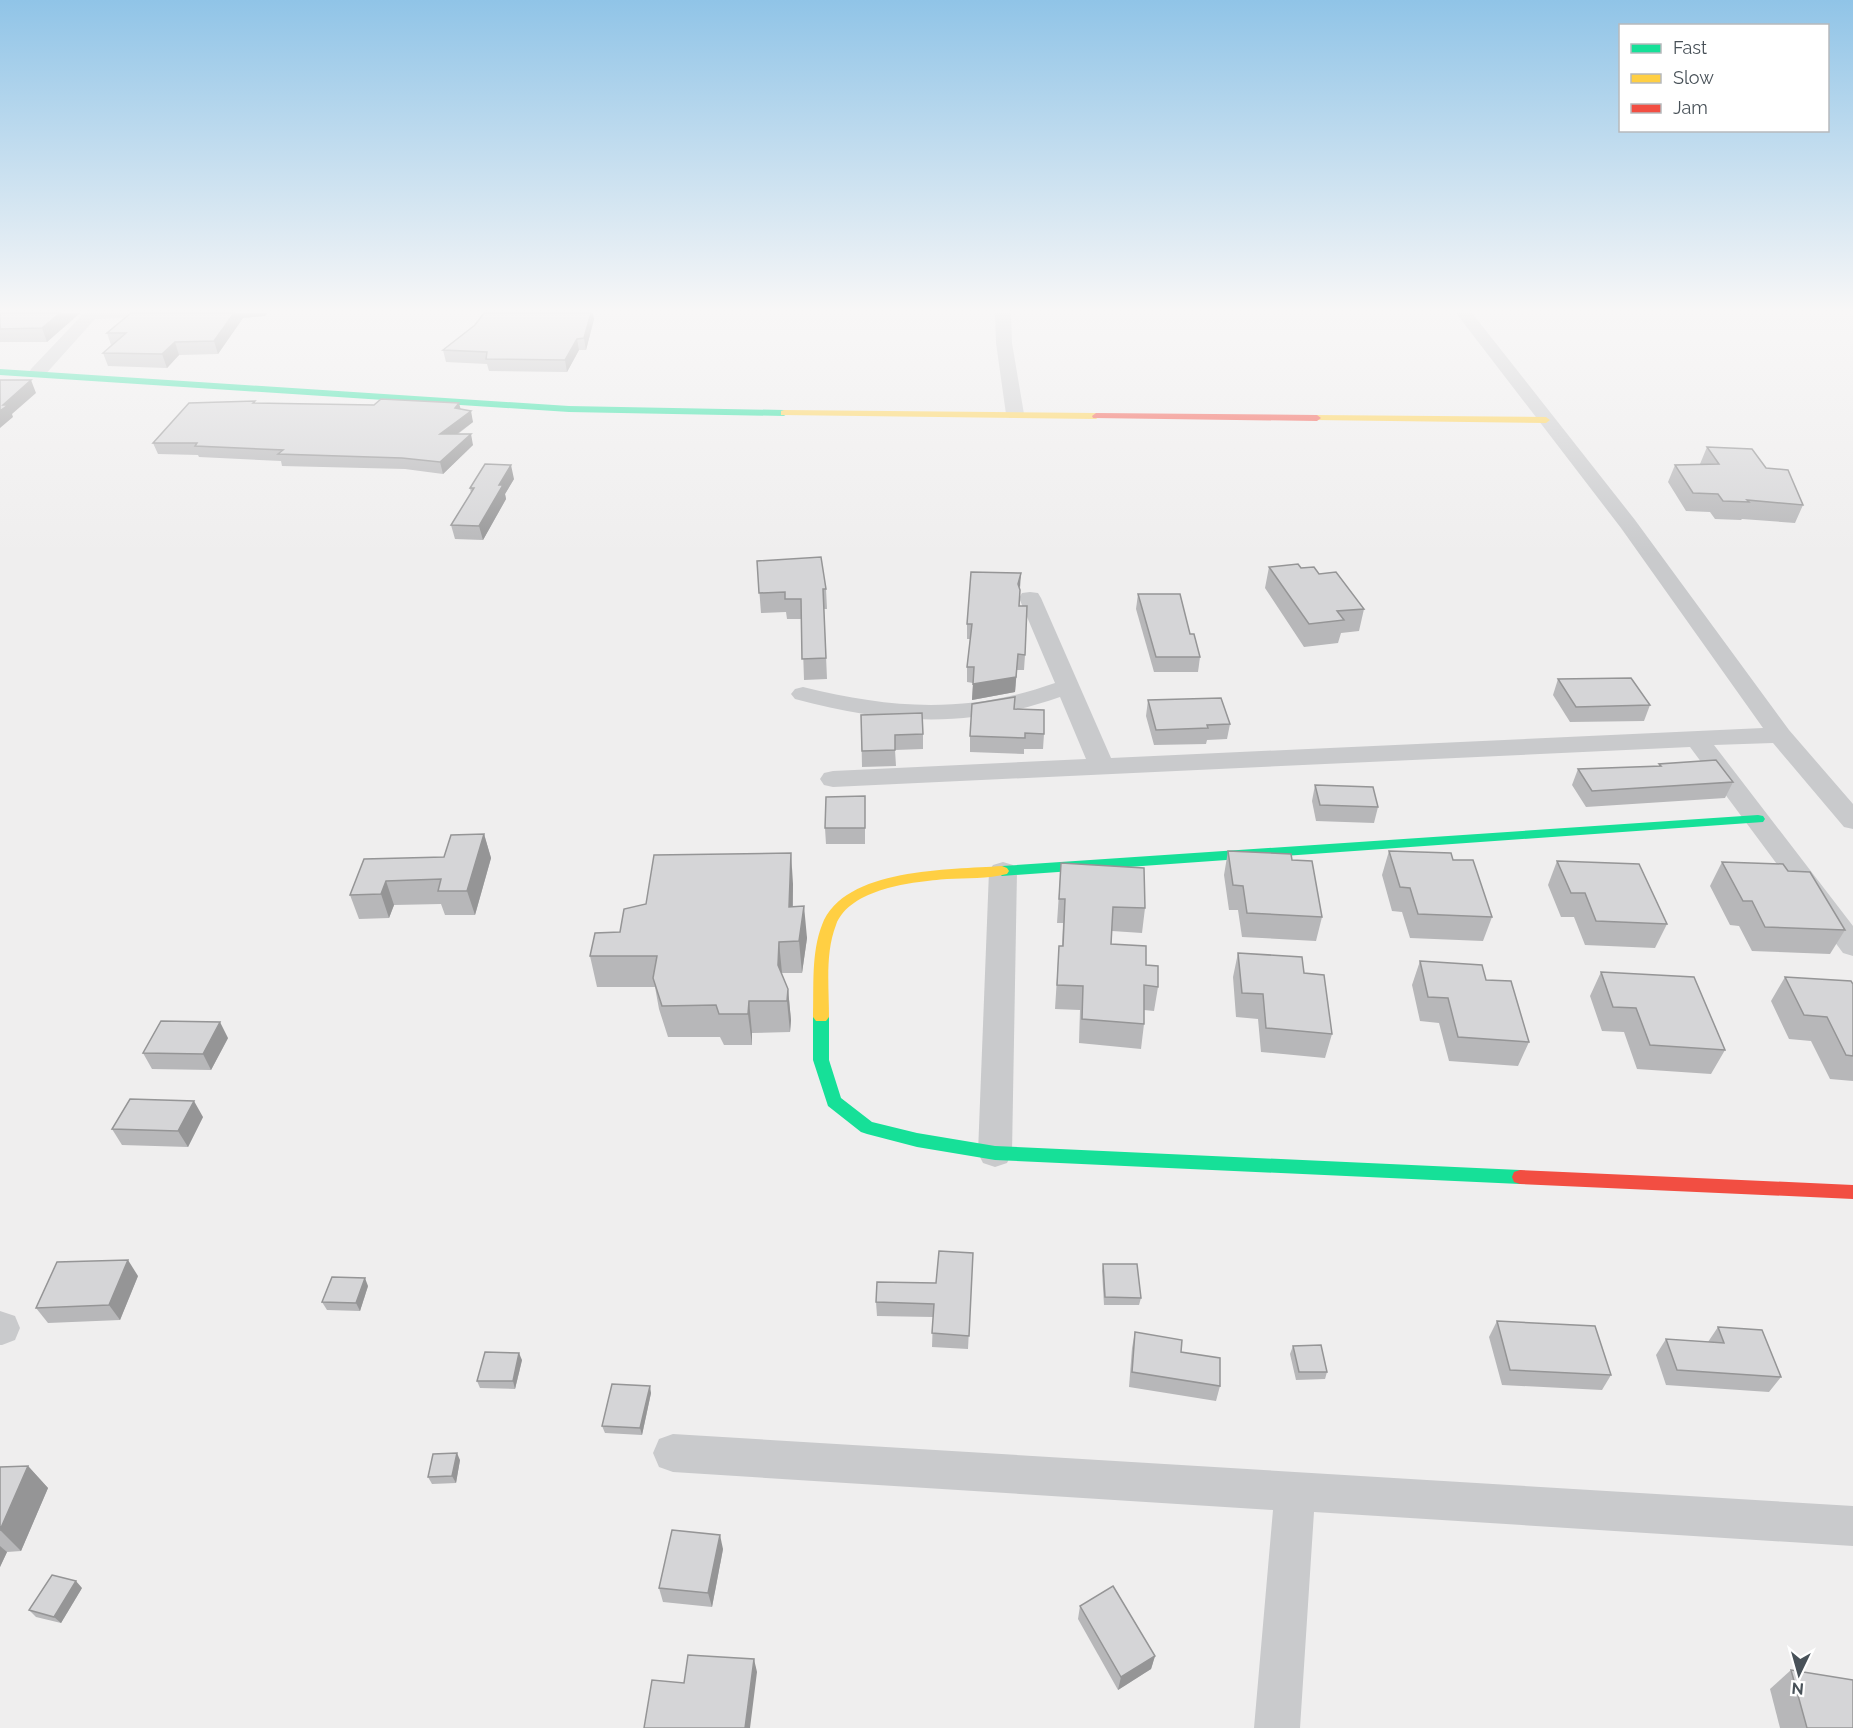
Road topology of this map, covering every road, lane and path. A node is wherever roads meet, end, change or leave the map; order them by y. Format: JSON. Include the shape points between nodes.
{"nodes":[{"id":1,"x":347,"y":394,"type":"edge"},
{"id":2,"x":1013,"y":394,"type":"edge"},
{"id":3,"x":1526,"y":394,"type":"edge"},
{"id":4,"x":1016,"y":414,"type":"junction"},
{"id":5,"x":1546,"y":420,"type":"junction"},
{"id":6,"x":1030,"y":598,"type":"dead end"},
{"id":7,"x":1068,"y":686,"type":"junction"},
{"id":8,"x":804,"y":694,"type":"dead end"},
{"id":9,"x":1780,"y":735,"type":"junction"},
{"id":10,"x":1696,"y":738,"type":"junction"},
{"id":11,"x":1102,"y":766,"type":"junction"},
{"id":12,"x":833,"y":779,"type":"dead end"},
{"id":13,"x":1758,"y":819,"type":"junction"},
{"id":14,"x":1853,"y":821,"type":"edge"},
{"id":15,"x":1003,"y":871,"type":"junction"},
{"id":16,"x":1853,"y":946,"type":"edge"},
{"id":17,"x":995,"y":1153,"type":"junction"},
{"id":18,"x":1853,"y":1192,"type":"edge"},
{"id":19,"x":673,"y":1453,"type":"dead end"},
{"id":20,"x":1295,"y":1491,"type":"junction"},
{"id":21,"x":1853,"y":1526,"type":"edge"},
{"id":22,"x":1277,"y":1728,"type":"edge"}],
"edges":[{"from":1,"to":4,"type":"street","via":[[592,410]]},
{"from":2,"to":4,"type":"street"},
{"from":3,"to":5,"type":"street"},
{"from":4,"to":5,"type":"street"},
{"from":5,"to":9,"type":"street","via":[[1628,524]]},
{"from":6,"to":7,"type":"street"},
{"from":7,"to":8,"type":"street","via":[[1010,705],[942,713],[848,707]]},
{"from":7,"to":11,"type":"street"},
{"from":9,"to":10,"type":"street"},
{"from":9,"to":14,"type":"street"},
{"from":10,"to":11,"type":"street"},
{"from":10,"to":13,"type":"street"},
{"from":11,"to":12,"type":"street"},
{"from":13,"to":15,"type":"street"},
{"from":13,"to":16,"type":"street"},
{"from":15,"to":17,"type":"street"},
{"from":15,"to":17,"type":"street","via":[[894,881],[853,896],[832,918],[822,954],[821,1060],[834,1102],[867,1127]]},
{"from":17,"to":18,"type":"street"},
{"from":19,"to":20,"type":"street"},
{"from":20,"to":21,"type":"street"},
{"from":20,"to":22,"type":"street"}]}
